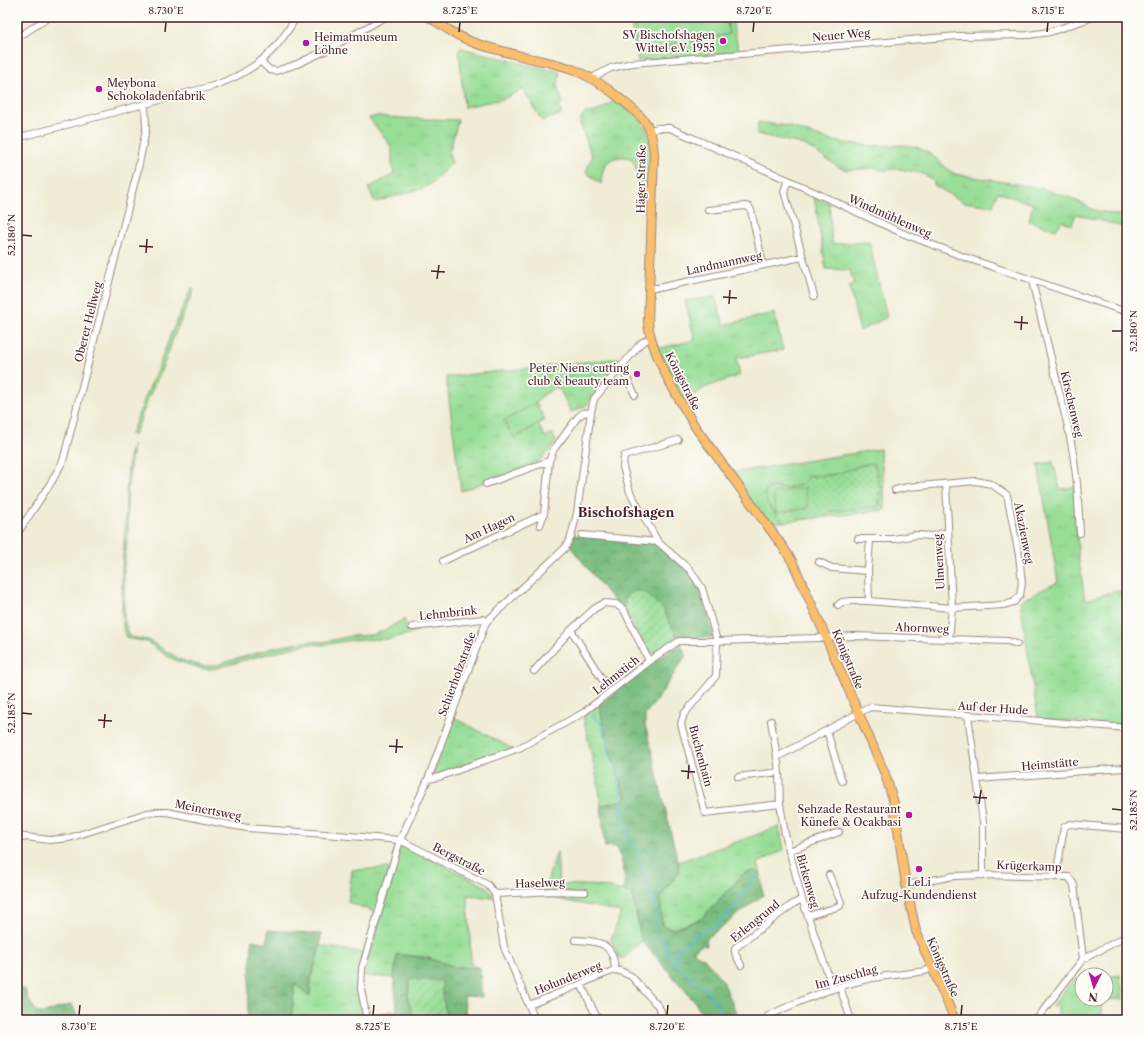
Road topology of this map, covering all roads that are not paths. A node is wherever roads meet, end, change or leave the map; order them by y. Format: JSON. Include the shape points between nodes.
{"nodes":[{"id":1,"x":49,"y":17,"type":"edge"},
{"id":2,"x":296,"y":17,"type":"edge"},
{"id":3,"x":385,"y":17,"type":"edge"},
{"id":4,"x":430,"y":17,"type":"edge"},
{"id":5,"x":1093,"y":17,"type":"edge"},
{"id":6,"x":17,"y":38,"type":"edge"},
{"id":7,"x":260,"y":62,"type":"junction"},
{"id":8,"x":592,"y":78,"type":"junction"},
{"id":9,"x":145,"y":104,"type":"junction"},
{"id":10,"x":651,"y":130,"type":"junction"},
{"id":11,"x":17,"y":138,"type":"edge"},
{"id":12,"x":788,"y":180,"type":"junction"},
{"id":13,"x":708,"y":210,"type":"dead end"},
{"id":14,"x":802,"y":257,"type":"junction"},
{"id":15,"x":763,"y":265,"type":"junction"},
{"id":16,"x":1032,"y":281,"type":"junction"},
{"id":17,"x":649,"y":288,"type":"junction"},
{"id":18,"x":814,"y":296,"type":"dead end"},
{"id":19,"x":1127,"y":312,"type":"edge"},
{"id":20,"x":650,"y":338,"type":"junction"},
{"id":21,"x":621,"y":366,"type":"junction"},
{"id":22,"x":635,"y":395,"type":"dead end"},
{"id":23,"x":591,"y":412,"type":"junction"},
{"id":24,"x":678,"y":440,"type":"dead end"},
{"id":25,"x":549,"y":461,"type":"junction"},
{"id":26,"x":486,"y":484,"type":"dead end"},
{"id":27,"x":946,"y":484,"type":"junction"},
{"id":28,"x":895,"y":490,"type":"dead end"},
{"id":29,"x":544,"y":514,"type":"junction"},
{"id":30,"x":540,"y":525,"type":"dead end"},
{"id":31,"x":948,"y":532,"type":"junction"},
{"id":32,"x":1080,"y":533,"type":"dead end"},
{"id":33,"x":17,"y":534,"type":"edge"},
{"id":34,"x":582,"y":535,"type":"dead end"},
{"id":35,"x":858,"y":539,"type":"dead end"},
{"id":36,"x":870,"y":539,"type":"junction"},
{"id":37,"x":658,"y":542,"type":"junction"},
{"id":38,"x":443,"y":561,"type":"dead end"},
{"id":39,"x":820,"y":562,"type":"dead end"},
{"id":40,"x":868,"y":571,"type":"junction"},
{"id":41,"x":869,"y":601,"type":"junction"},
{"id":42,"x":838,"y":605,"type":"dead end"},
{"id":43,"x":952,"y":608,"type":"junction"},
{"id":44,"x":486,"y":622,"type":"junction"},
{"id":45,"x":412,"y":627,"type":"dead end"},
{"id":46,"x":571,"y":630,"type":"junction"},
{"id":47,"x":827,"y":638,"type":"junction"},
{"id":48,"x":949,"y":638,"type":"junction"},
{"id":49,"x":717,"y":641,"type":"junction"},
{"id":50,"x":1017,"y":644,"type":"dead end"},
{"id":51,"x":649,"y":661,"type":"junction"},
{"id":52,"x":534,"y":671,"type":"dead end"},
{"id":53,"x":602,"y":678,"type":"dead end"},
{"id":54,"x":858,"y":712,"type":"junction"},
{"id":55,"x":968,"y":716,"type":"junction"},
{"id":56,"x":770,"y":720,"type":"dead end"},
{"id":57,"x":1127,"y":728,"type":"edge"},
{"id":58,"x":827,"y":731,"type":"junction"},
{"id":59,"x":777,"y":757,"type":"junction"},
{"id":60,"x":1124,"y":768,"type":"dead end"},
{"id":61,"x":779,"y":772,"type":"junction"},
{"id":62,"x":738,"y":777,"type":"dead end"},
{"id":63,"x":428,"y":779,"type":"junction"},
{"id":64,"x":978,"y":780,"type":"junction"},
{"id":65,"x":842,"y":781,"type":"dead end"},
{"id":66,"x":780,"y":804,"type":"junction"},
{"id":67,"x":1127,"y":829,"type":"edge"},
{"id":68,"x":839,"y":832,"type":"dead end"},
{"id":69,"x":17,"y":836,"type":"edge"},
{"id":70,"x":400,"y":840,"type":"junction"},
{"id":71,"x":789,"y":851,"type":"junction"},
{"id":72,"x":829,"y":875,"type":"dead end"},
{"id":73,"x":983,"y":875,"type":"junction"},
{"id":74,"x":1056,"y":877,"type":"junction"},
{"id":75,"x":906,"y":885,"type":"junction"},
{"id":76,"x":585,"y":892,"type":"dead end"},
{"id":77,"x":495,"y":894,"type":"junction"},
{"id":78,"x":802,"y":899,"type":"junction"},
{"id":79,"x":808,"y":916,"type":"junction"},
{"id":80,"x":1127,"y":936,"type":"edge"},
{"id":81,"x":575,"y":940,"type":"dead end"},
{"id":82,"x":1083,"y":960,"type":"junction"},
{"id":83,"x":741,"y":965,"type":"dead end"},
{"id":84,"x":932,"y":968,"type":"junction"},
{"id":85,"x":615,"y":970,"type":"junction"},
{"id":86,"x":582,"y":984,"type":"junction"},
{"id":87,"x":840,"y":987,"type":"junction"},
{"id":88,"x":833,"y":989,"type":"junction"},
{"id":89,"x":529,"y":1005,"type":"junction"},
{"id":90,"x":768,"y":1016,"type":"dead end"},
{"id":91,"x":367,"y":1020,"type":"edge"},
{"id":92,"x":535,"y":1020,"type":"edge"},
{"id":93,"x":598,"y":1020,"type":"edge"},
{"id":94,"x":664,"y":1020,"type":"edge"},
{"id":95,"x":851,"y":1020,"type":"edge"},
{"id":96,"x":955,"y":1020,"type":"edge"},
{"id":97,"x":1036,"y":1020,"type":"edge"}],
"edges":[{"from":1,"to":6,"type":"street"},
{"from":2,"to":7,"type":"street","via":[[286,36]]},
{"from":3,"to":7,"type":"street","via":[[297,64],[276,71],[270,70]]},
{"from":4,"to":8,"type":"main road","name":"Häger Straße","via":[[444,28],[470,41],[576,70]]},
{"from":5,"to":8,"type":"street","name":"Neuer Weg","via":[[1050,32],[1028,35],[958,36],[632,63],[611,68]]},
{"from":7,"to":9,"type":"street","via":[[244,73],[213,86]]},
{"from":8,"to":10,"type":"main road","name":"Häger Straße","via":[[632,108]]},
{"from":9,"to":11,"type":"street"},
{"from":9,"to":33,"type":"street","name":"Oberer Hellweg","via":[[146,129],[138,169],[63,461]]},
{"from":10,"to":12,"type":"street","name":"Windmühlenweg","via":[[670,128]]},
{"from":10,"to":17,"type":"main road","name":"Häger Straße","via":[[654,154]]},
{"from":12,"to":14,"type":"street","via":[[784,191]]},
{"from":12,"to":16,"type":"street","name":"Windmühlenweg","via":[[902,233]]},
{"from":13,"to":15,"type":"street","via":[[749,207]]},
{"from":14,"to":15,"type":"street","name":"Landmannweg"},
{"from":14,"to":18,"type":"street"},
{"from":15,"to":17,"type":"street","name":"Landmannweg"},
{"from":16,"to":19,"type":"street","name":"Windmühlenweg"},
{"from":16,"to":32,"type":"street","name":"Kirschenweg","via":[[1071,440]]},
{"from":17,"to":20,"type":"main road","name":"Häger Straße"},
{"from":20,"to":21,"type":"street","name":"Schierholzstraße","via":[[641,343]]},
{"from":20,"to":47,"type":"main road","name":"Königstraße","via":[[696,428],[792,561]]},
{"from":21,"to":22,"type":"street"},
{"from":21,"to":23,"type":"street","name":"Schierholzstraße","via":[[594,399]]},
{"from":23,"to":25,"type":"street","via":[[578,417],[554,449]]},
{"from":23,"to":44,"type":"street","name":"Schierholzstraße","via":[[577,513],[571,537],[565,548]]},
{"from":24,"to":37,"type":"street","via":[[624,456],[623,467],[630,492]]},
{"from":25,"to":26,"type":"street"},
{"from":25,"to":29,"type":"street"},
{"from":27,"to":28,"type":"street","name":"Akazienweg"},
{"from":27,"to":31,"type":"street","name":"Ulmenweg"},
{"from":27,"to":43,"type":"street","name":"Akazienweg","via":[[985,482],[1007,495],[1022,583],[1020,595],[1014,602],[1004,605]]},
{"from":29,"to":30,"type":"street"},
{"from":29,"to":38,"type":"street","name":"Am Hagen"},
{"from":31,"to":36,"type":"street","via":[[932,536]]},
{"from":31,"to":43,"type":"street","name":"Ulmenweg"},
{"from":34,"to":37,"type":"street"},
{"from":35,"to":36,"type":"street"},
{"from":36,"to":40,"type":"street"},
{"from":37,"to":49,"type":"street","via":[[690,570],[702,588]]},
{"from":39,"to":40,"type":"street","via":[[832,568]]},
{"from":40,"to":41,"type":"street"},
{"from":41,"to":42,"type":"street","via":[[842,602]]},
{"from":41,"to":43,"type":"street"},
{"from":43,"to":48,"type":"street","name":"Ulmenweg"},
{"from":44,"to":45,"type":"street","name":"Lehmbrink","via":[[483,619]]},
{"from":44,"to":63,"type":"street","name":"Schierholzstraße"},
{"from":46,"to":51,"type":"street","via":[[604,602],[616,604],[624,610]]},
{"from":46,"to":52,"type":"street"},
{"from":46,"to":53,"type":"street"},
{"from":47,"to":48,"type":"street","name":"Ahornweg"},
{"from":47,"to":49,"type":"street","name":"Lehmstich"},
{"from":47,"to":54,"type":"main road","name":"Königstraße"},
{"from":48,"to":50,"type":"street","name":"Ahornweg","via":[[1008,641]]},
{"from":49,"to":51,"type":"street","name":"Lehmstich","via":[[679,641]]},
{"from":49,"to":66,"type":"street","name":"Buchenhain","via":[[716,676],[684,714],[681,724],[705,813]]},
{"from":51,"to":63,"type":"street","name":"Lehmstich","via":[[583,713],[519,748]]},
{"from":54,"to":55,"type":"street","name":"Auf der Hude","via":[[870,707]]},
{"from":54,"to":58,"type":"street"},
{"from":54,"to":75,"type":"main road","name":"Königstraße","via":[[885,774],[894,803]]},
{"from":55,"to":57,"type":"street","name":"Auf der Hude"},
{"from":55,"to":64,"type":"street"},
{"from":56,"to":59,"type":"street","name":"Birkenweg"},
{"from":58,"to":59,"type":"street"},
{"from":58,"to":65,"type":"street"},
{"from":59,"to":61,"type":"street","name":"Birkenweg"},
{"from":60,"to":64,"type":"street","name":"Heimstätte"},
{"from":61,"to":62,"type":"street"},
{"from":61,"to":66,"type":"street","name":"Birkenweg"},
{"from":63,"to":70,"type":"street","name":"Schierholzstraße"},
{"from":64,"to":73,"type":"street","via":[[983,822]]},
{"from":66,"to":71,"type":"street","name":"Birkenweg"},
{"from":67,"to":74,"type":"street","via":[[1070,824],[1064,827]]},
{"from":68,"to":71,"type":"street","name":"Birkenweg"},
{"from":69,"to":70,"type":"street","name":"Meinertsweg","via":[[50,840],[69,838],[147,813],[167,812],[248,828]]},
{"from":70,"to":77,"type":"street","name":"Bergstraße","via":[[483,882]]},
{"from":70,"to":91,"type":"street","name":"Schierholzstraße","via":[[362,968],[361,989]]},
{"from":71,"to":78,"type":"street","name":"Birkenweg"},
{"from":72,"to":79,"type":"street","name":"Birkenweg","via":[[841,902],[840,906]]},
{"from":73,"to":74,"type":"street","name":"Krügerkamp"},
{"from":73,"to":75,"type":"street","name":"Krügerkamp","via":[[954,876]]},
{"from":74,"to":82,"type":"street","name":"Krügerkamp","via":[[1069,877],[1074,885]]},
{"from":75,"to":84,"type":"main road","name":"Königstraße","via":[[916,931]]},
{"from":76,"to":77,"type":"street","name":"Haselweg"},
{"from":77,"to":89,"type":"street","via":[[504,947]]},
{"from":78,"to":79,"type":"street","name":"Birkenweg"},
{"from":78,"to":83,"type":"street","name":"Erlengrund","via":[[735,948]]},
{"from":79,"to":88,"type":"street","name":"Birkenweg"},
{"from":80,"to":82,"type":"street"},
{"from":81,"to":85,"type":"street","name":"Holunderweg","via":[[604,944],[609,950]]},
{"from":82,"to":97,"type":"street"},
{"from":84,"to":87,"type":"street","name":"Im Zuschlag","via":[[872,978]]},
{"from":84,"to":96,"type":"main road","name":"Königstraße"},
{"from":85,"to":86,"type":"street","name":"Holunderweg"},
{"from":85,"to":94,"type":"street","name":"Holunderweg","via":[[631,976],[659,1007]]},
{"from":86,"to":89,"type":"street","name":"Holunderweg"},
{"from":86,"to":93,"type":"street"},
{"from":87,"to":88,"type":"street","name":"Im Zuschlag"},
{"from":87,"to":95,"type":"street"},
{"from":88,"to":90,"type":"street","name":"Im Zuschlag"},
{"from":89,"to":92,"type":"street"}]}
